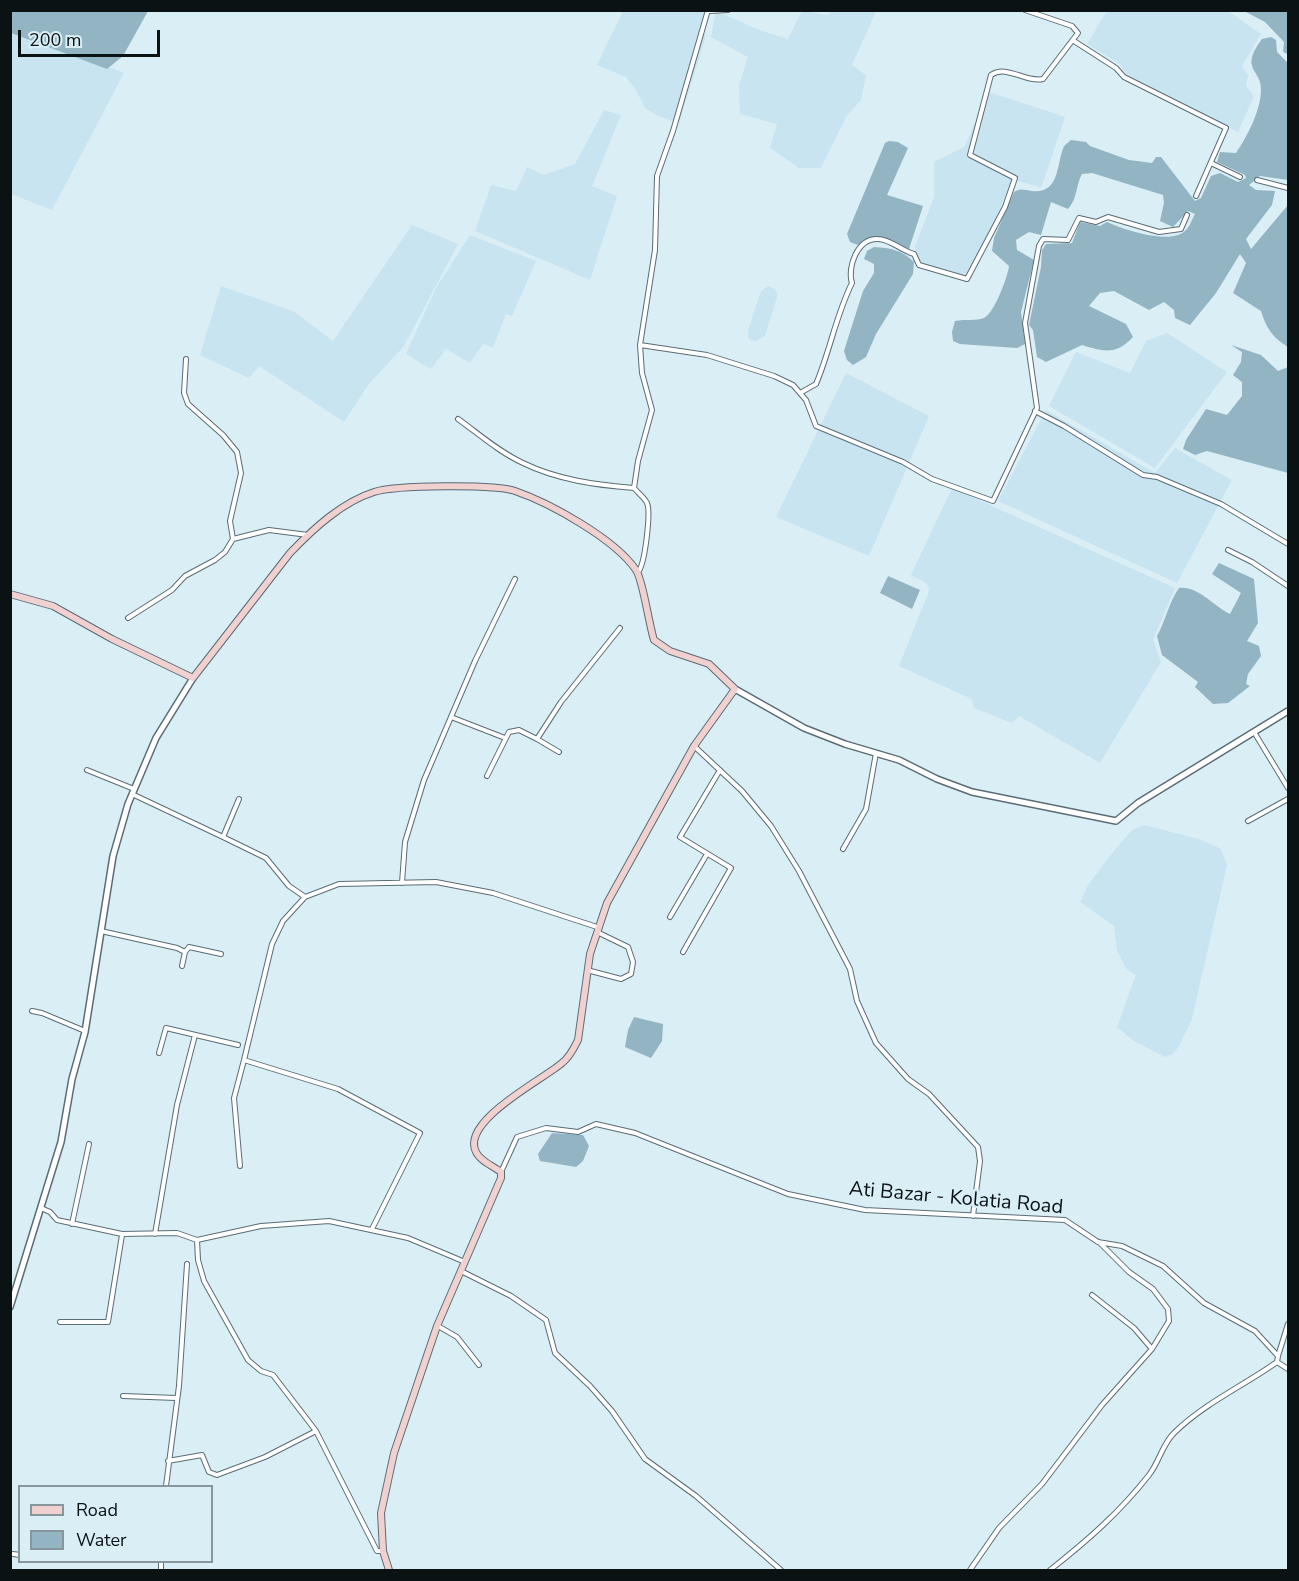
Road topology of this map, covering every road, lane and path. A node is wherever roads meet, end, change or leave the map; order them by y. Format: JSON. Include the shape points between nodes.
{"nodes":[{"id":1,"x":728,"y":10,"type":"edge"},
{"id":2,"x":1025,"y":10,"type":"edge"},
{"id":3,"x":708,"y":11,"type":"edge"},
{"id":4,"x":1074,"y":41,"type":"junction"},
{"id":5,"x":1211,"y":162,"type":"junction"},
{"id":6,"x":1240,"y":177,"type":"dead end"},
{"id":7,"x":1257,"y":180,"type":"dead end"},
{"id":8,"x":1288,"y":188,"type":"edge"},
{"id":9,"x":1196,"y":196,"type":"dead end"},
{"id":10,"x":1187,"y":215,"type":"dead end"},
{"id":11,"x":640,"y":345,"type":"junction"},
{"id":12,"x":186,"y":359,"type":"dead end"},
{"id":13,"x":800,"y":393,"type":"junction"},
{"id":14,"x":1035,"y":411,"type":"junction"},
{"id":15,"x":458,"y":419,"type":"dead end"},
{"id":16,"x":634,"y":488,"type":"junction"},
{"id":17,"x":308,"y":535,"type":"junction"},
{"id":18,"x":233,"y":539,"type":"junction"},
{"id":19,"x":1288,"y":544,"type":"edge"},
{"id":20,"x":1228,"y":550,"type":"dead end"},
{"id":21,"x":638,"y":572,"type":"junction"},
{"id":22,"x":515,"y":579,"type":"dead end"},
{"id":23,"x":1288,"y":586,"type":"edge"},
{"id":24,"x":10,"y":594,"type":"edge"},
{"id":25,"x":129,"y":618,"type":"dead end"},
{"id":26,"x":620,"y":628,"type":"dead end"},
{"id":27,"x":193,"y":678,"type":"junction"},
{"id":28,"x":735,"y":688,"type":"junction"},
{"id":29,"x":1288,"y":711,"type":"edge"},
{"id":30,"x":451,"y":717,"type":"junction"},
{"id":31,"x":1254,"y":731,"type":"junction"},
{"id":32,"x":505,"y":738,"type":"junction"},
{"id":33,"x":537,"y":739,"type":"junction"},
{"id":34,"x":696,"y":743,"type":"junction"},
{"id":35,"x":559,"y":752,"type":"dead end"},
{"id":36,"x":876,"y":753,"type":"junction"},
{"id":37,"x":87,"y":770,"type":"dead end"},
{"id":38,"x":720,"y":770,"type":"junction"},
{"id":39,"x":487,"y":776,"type":"dead end"},
{"id":40,"x":1288,"y":788,"type":"edge"},
{"id":41,"x":133,"y":792,"type":"junction"},
{"id":42,"x":238,"y":799,"type":"dead end"},
{"id":43,"x":1288,"y":799,"type":"edge"},
{"id":44,"x":1248,"y":821,"type":"dead end"},
{"id":45,"x":223,"y":837,"type":"junction"},
{"id":46,"x":843,"y":849,"type":"dead end"},
{"id":47,"x":707,"y":854,"type":"junction"},
{"id":48,"x":402,"y":883,"type":"junction"},
{"id":49,"x":305,"y":897,"type":"junction"},
{"id":50,"x":670,"y":917,"type":"dead end"},
{"id":51,"x":596,"y":930,"type":"junction"},
{"id":52,"x":101,"y":931,"type":"junction"},
{"id":53,"x":185,"y":952,"type":"junction"},
{"id":54,"x":683,"y":952,"type":"dead end"},
{"id":55,"x":221,"y":954,"type":"dead end"},
{"id":56,"x":182,"y":966,"type":"dead end"},
{"id":57,"x":587,"y":970,"type":"junction"},
{"id":58,"x":32,"y":1011,"type":"dead end"},
{"id":59,"x":86,"y":1032,"type":"junction"},
{"id":60,"x":195,"y":1035,"type":"junction"},
{"id":61,"x":238,"y":1045,"type":"dead end"},
{"id":62,"x":159,"y":1053,"type":"dead end"},
{"id":63,"x":244,"y":1060,"type":"junction"},
{"id":64,"x":89,"y":1144,"type":"dead end"},
{"id":65,"x":240,"y":1166,"type":"dead end"},
{"id":66,"x":501,"y":1172,"type":"junction"},
{"id":67,"x":40,"y":1208,"type":"junction"},
{"id":68,"x":972,"y":1216,"type":"junction"},
{"id":69,"x":72,"y":1224,"type":"junction"},
{"id":70,"x":372,"y":1229,"type":"junction"},
{"id":71,"x":123,"y":1234,"type":"junction"},
{"id":72,"x":155,"y":1234,"type":"junction"},
{"id":73,"x":196,"y":1240,"type":"junction"},
{"id":74,"x":1098,"y":1242,"type":"junction"},
{"id":75,"x":465,"y":1262,"type":"junction"},
{"id":76,"x":187,"y":1264,"type":"dead end"},
{"id":77,"x":461,"y":1271,"type":"junction"},
{"id":78,"x":1092,"y":1295,"type":"dead end"},
{"id":79,"x":10,"y":1307,"type":"edge"},
{"id":80,"x":60,"y":1322,"type":"dead end"},
{"id":81,"x":1288,"y":1324,"type":"edge"},
{"id":82,"x":437,"y":1326,"type":"junction"},
{"id":83,"x":1152,"y":1349,"type":"junction"},
{"id":84,"x":1278,"y":1356,"type":"junction"},
{"id":85,"x":1277,"y":1362,"type":"junction"},
{"id":86,"x":479,"y":1365,"type":"dead end"},
{"id":87,"x":1288,"y":1369,"type":"edge"},
{"id":88,"x":123,"y":1396,"type":"dead end"},
{"id":89,"x":176,"y":1398,"type":"junction"},
{"id":90,"x":316,"y":1431,"type":"junction"},
{"id":91,"x":168,"y":1461,"type":"junction"},
{"id":92,"x":166,"y":1485,"type":"edge"},
{"id":93,"x":383,"y":1551,"type":"junction"},
{"id":94,"x":13,"y":1554,"type":"dead end"},
{"id":95,"x":18,"y":1555,"type":"edge"},
{"id":96,"x":389,"y":1570,"type":"edge"},
{"id":97,"x":782,"y":1570,"type":"edge"},
{"id":98,"x":970,"y":1570,"type":"edge"},
{"id":99,"x":1050,"y":1570,"type":"edge"}],
"edges":[{"from":1,"to":3,"type":"street"},
{"from":2,"to":4,"type":"street","via":[[1072,26],[1078,33]]},
{"from":3,"to":11,"type":"street","via":[[657,176],[655,250]]},
{"from":4,"to":5,"type":"street","via":[[1124,77],[1226,128]]},
{"from":4,"to":13,"type":"street","via":[[1043,79],[1033,81],[1005,70],[991,75],[970,155],[1015,178],[1005,207],[967,279],[919,265],[914,254],[885,241],[867,242],[854,257],[849,272],[852,283],[816,384]]},
{"from":5,"to":6,"type":"street"},
{"from":5,"to":9,"type":"street"},
{"from":7,"to":8,"type":"street"},
{"from":10,"to":14,"type":"street","via":[[1180,229],[1159,232],[1108,217],[1096,222],[1079,218],[1068,240],[1043,239],[1025,323]]},
{"from":11,"to":13,"type":"street","via":[[707,355],[774,376]]},
{"from":11,"to":16,"type":"street","via":[[642,373],[652,410]]},
{"from":12,"to":18,"type":"street","via":[[183,393],[188,404],[237,452],[241,473],[230,521]]},
{"from":13,"to":14,"type":"street","via":[[816,426],[903,462],[932,479],[993,501]]},
{"from":14,"to":19,"type":"street","via":[[1143,475],[1157,477],[1221,504]]},
{"from":15,"to":16,"type":"street","via":[[504,453],[550,475]]},
{"from":16,"to":21,"type":"street","via":[[645,499],[648,510],[643,563]]},
{"from":17,"to":18,"type":"street","via":[[269,530]]},
{"from":17,"to":21,"type":"main road","via":[[355,501],[388,488],[505,489],[581,523]]},
{"from":17,"to":27,"type":"main road","via":[[275,570]]},
{"from":18,"to":25,"type":"street","via":[[215,560],[185,576],[172,590]]},
{"from":20,"to":23,"type":"street"},
{"from":21,"to":28,"type":"main road","via":[[654,640],[670,651],[709,664]]},
{"from":22,"to":30,"type":"street"},
{"from":24,"to":27,"type":"main road","via":[[53,606]]},
{"from":26,"to":33,"type":"street"},
{"from":27,"to":41,"type":"street","via":[[156,738]]},
{"from":28,"to":34,"type":"main road"},
{"from":28,"to":36,"type":"street","via":[[804,728]]},
{"from":29,"to":31,"type":"street"},
{"from":30,"to":32,"type":"street"},
{"from":30,"to":48,"type":"street","via":[[424,780],[405,842]]},
{"from":31,"to":36,"type":"street","via":[[1138,803],[1116,821],[972,792]]},
{"from":31,"to":40,"type":"street"},
{"from":32,"to":33,"type":"street","via":[[512,730]]},
{"from":32,"to":39,"type":"street"},
{"from":33,"to":35,"type":"street"},
{"from":34,"to":38,"type":"street"},
{"from":34,"to":51,"type":"main road"},
{"from":36,"to":46,"type":"street","via":[[866,809]]},
{"from":37,"to":41,"type":"street"},
{"from":38,"to":47,"type":"street","via":[[680,837]]},
{"from":38,"to":68,"type":"street","via":[[771,826],[799,871],[850,969],[857,1001],[876,1043],[978,1147],[980,1161]]},
{"from":41,"to":45,"type":"street"},
{"from":41,"to":52,"type":"street","via":[[112,856]]},
{"from":42,"to":45,"type":"street"},
{"from":43,"to":44,"type":"street"},
{"from":45,"to":49,"type":"street","via":[[266,858],[289,886]]},
{"from":47,"to":50,"type":"street"},
{"from":47,"to":54,"type":"street","via":[[731,868]]},
{"from":48,"to":49,"type":"street","via":[[339,884]]},
{"from":48,"to":51,"type":"street","via":[[436,882],[493,893]]},
{"from":49,"to":63,"type":"street","via":[[283,921],[272,944]]},
{"from":51,"to":57,"type":"main road"},
{"from":51,"to":57,"type":"street","via":[[628,947],[633,962],[631,974],[621,979]]},
{"from":52,"to":53,"type":"street"},
{"from":52,"to":59,"type":"street"},
{"from":53,"to":55,"type":"street","via":[[189,947]]},
{"from":53,"to":56,"type":"street"},
{"from":57,"to":66,"type":"main road","via":[[578,1040],[572,1052],[504,1103],[478,1129],[475,1151]]},
{"from":58,"to":59,"type":"street"},
{"from":59,"to":67,"type":"street","via":[[72,1079],[62,1142]]},
{"from":60,"to":61,"type":"street"},
{"from":60,"to":62,"type":"street","via":[[166,1028]]},
{"from":60,"to":72,"type":"street","via":[[177,1105]]},
{"from":63,"to":65,"type":"street","via":[[234,1098]]},
{"from":63,"to":70,"type":"street","via":[[338,1089],[419,1131]]},
{"from":64,"to":69,"type":"street"},
{"from":66,"to":68,"type":"street","name":"Ati Bazar - Kolatia Road","via":[[517,1137],[546,1128],[578,1132],[596,1124],[635,1133],[788,1194],[865,1210]]},
{"from":66,"to":75,"type":"main road"},
{"from":67,"to":69,"type":"street","via":[[57,1220]]},
{"from":67,"to":79,"type":"street"},
{"from":68,"to":74,"type":"street","name":"Ati Bazar - Kolatia Road","via":[[1065,1220]]},
{"from":69,"to":71,"type":"street"},
{"from":70,"to":73,"type":"street","via":[[329,1221],[261,1226]]},
{"from":70,"to":75,"type":"street","via":[[408,1238]]},
{"from":71,"to":72,"type":"street"},
{"from":71,"to":80,"type":"street","via":[[108,1322]]},
{"from":72,"to":73,"type":"street","via":[[177,1233]]},
{"from":73,"to":90,"type":"street","via":[[204,1281],[248,1360],[273,1375]]},
{"from":74,"to":83,"type":"street","via":[[1153,1289],[1168,1309],[1169,1322]]},
{"from":74,"to":84,"type":"street","name":"Ati Bazar - Kolatia Road","via":[[1122,1246],[1163,1266],[1204,1303],[1255,1331]]},
{"from":75,"to":77,"type":"main road"},
{"from":76,"to":89,"type":"street"},
{"from":77,"to":82,"type":"main road"},
{"from":77,"to":97,"type":"street","via":[[511,1296],[546,1320],[555,1353],[612,1410],[645,1459],[696,1496]]},
{"from":78,"to":83,"type":"street","via":[[1134,1328]]},
{"from":81,"to":84,"type":"street"},
{"from":82,"to":86,"type":"street","via":[[457,1337]]},
{"from":82,"to":93,"type":"main road","via":[[394,1453],[381,1513]]},
{"from":83,"to":98,"type":"street","via":[[1102,1405],[1042,1484],[999,1528]]},
{"from":84,"to":85,"type":"street"},
{"from":85,"to":87,"type":"street"},
{"from":85,"to":99,"type":"street","via":[[1216,1399],[1180,1427],[1161,1451],[1155,1467],[1122,1507],[1100,1531]]},
{"from":88,"to":89,"type":"street"},
{"from":89,"to":91,"type":"street"},
{"from":90,"to":91,"type":"street","via":[[265,1457],[217,1475],[209,1473],[202,1455]]},
{"from":90,"to":93,"type":"street","via":[[377,1551]]},
{"from":91,"to":92,"type":"street"},
{"from":93,"to":96,"type":"main road"},
{"from":94,"to":95,"type":"street"}]}
